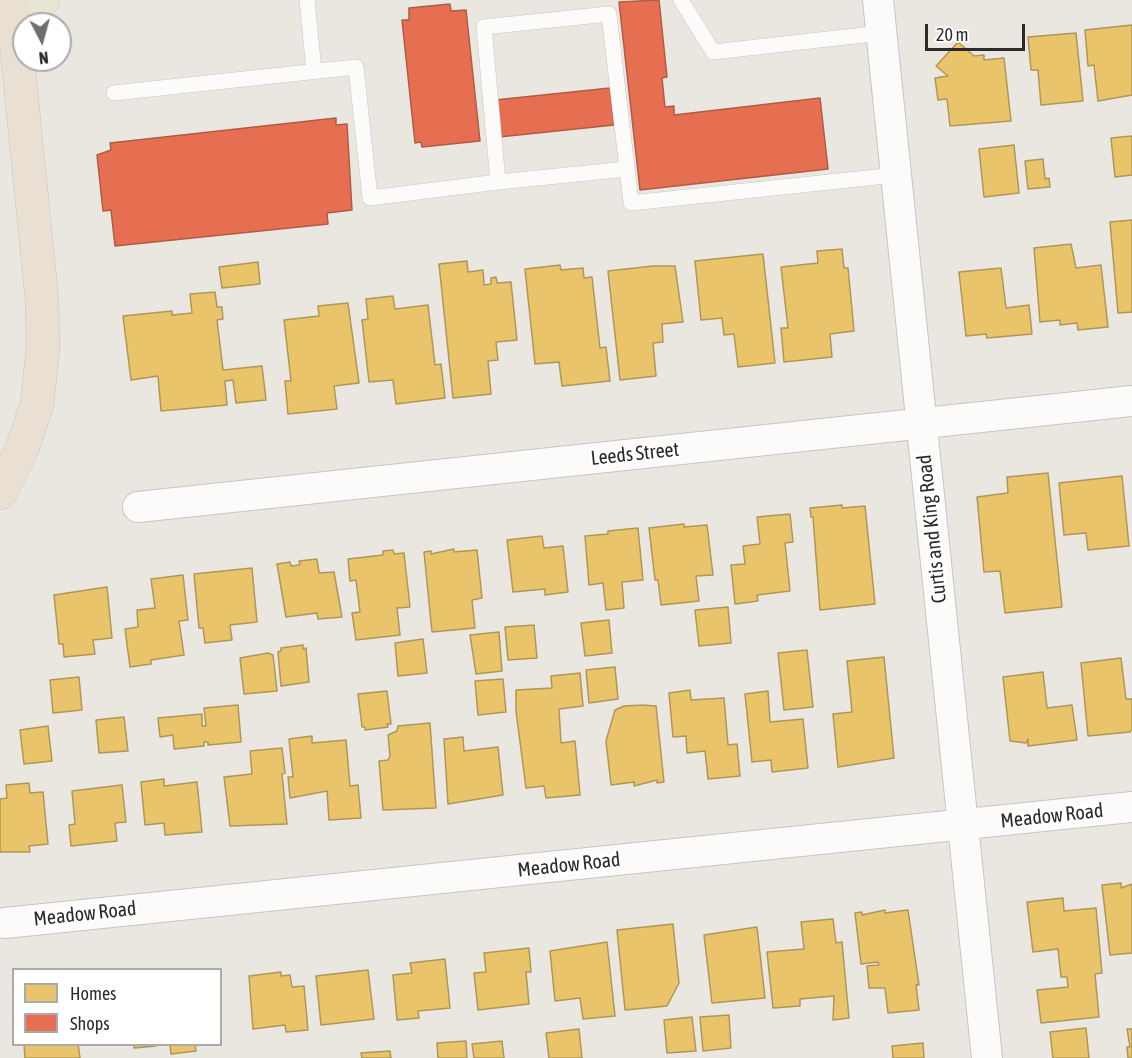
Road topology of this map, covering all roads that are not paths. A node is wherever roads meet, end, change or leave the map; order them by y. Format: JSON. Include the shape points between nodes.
{"nodes":[{"id":1,"x":307,"y":0,"type":"edge"},
{"id":2,"x":681,"y":0,"type":"edge"},
{"id":3,"x":878,"y":0,"type":"edge"},
{"id":4,"x":18,"y":3,"type":"edge"},
{"id":5,"x":881,"y":33,"type":"junction"},
{"id":6,"x":314,"y":72,"type":"junction"},
{"id":7,"x":114,"y":93,"type":"dead end"},
{"id":8,"x":627,"y":169,"type":"junction"},
{"id":9,"x":896,"y":175,"type":"junction"},
{"id":10,"x":498,"y":182,"type":"junction"},
{"id":11,"x":1132,"y":401,"type":"edge"},
{"id":12,"x":921,"y":423,"type":"junction"},
{"id":13,"x":0,"y":493,"type":"edge"},
{"id":14,"x":138,"y":507,"type":"dead end"},
{"id":15,"x":1132,"y":807,"type":"edge"},
{"id":16,"x":963,"y":825,"type":"junction"},
{"id":17,"x":5,"y":922,"type":"dead end"},
{"id":18,"x":987,"y":1058,"type":"edge"}],
"edges":[{"from":1,"to":6,"type":"lane"},
{"from":2,"to":5,"type":"lane","via":[[713,52]]},
{"from":3,"to":5,"type":"street","name":"Curtis and King Road"},
{"from":4,"to":13,"type":"highway","via":[[43,348],[37,404],[22,449]]},
{"from":5,"to":9,"type":"street","name":"Curtis and King Road"},
{"from":6,"to":7,"type":"lane"},
{"from":6,"to":10,"type":"lane","via":[[356,67],[370,198]]},
{"from":8,"to":9,"type":"lane","via":[[631,203]]},
{"from":8,"to":10,"type":"lane"},
{"from":8,"to":10,"type":"lane","via":[[609,14],[484,27]]},
{"from":9,"to":12,"type":"street","name":"Curtis and King Road"},
{"from":11,"to":12,"type":"street","name":"Leeds Street"},
{"from":12,"to":14,"type":"street","name":"Leeds Street"},
{"from":12,"to":16,"type":"street","name":"Curtis and King Road"},
{"from":15,"to":16,"type":"street","name":"Meadow Road"},
{"from":16,"to":17,"type":"street","name":"Meadow Road"},
{"from":16,"to":18,"type":"street","name":"Curtis and King Road"}]}
